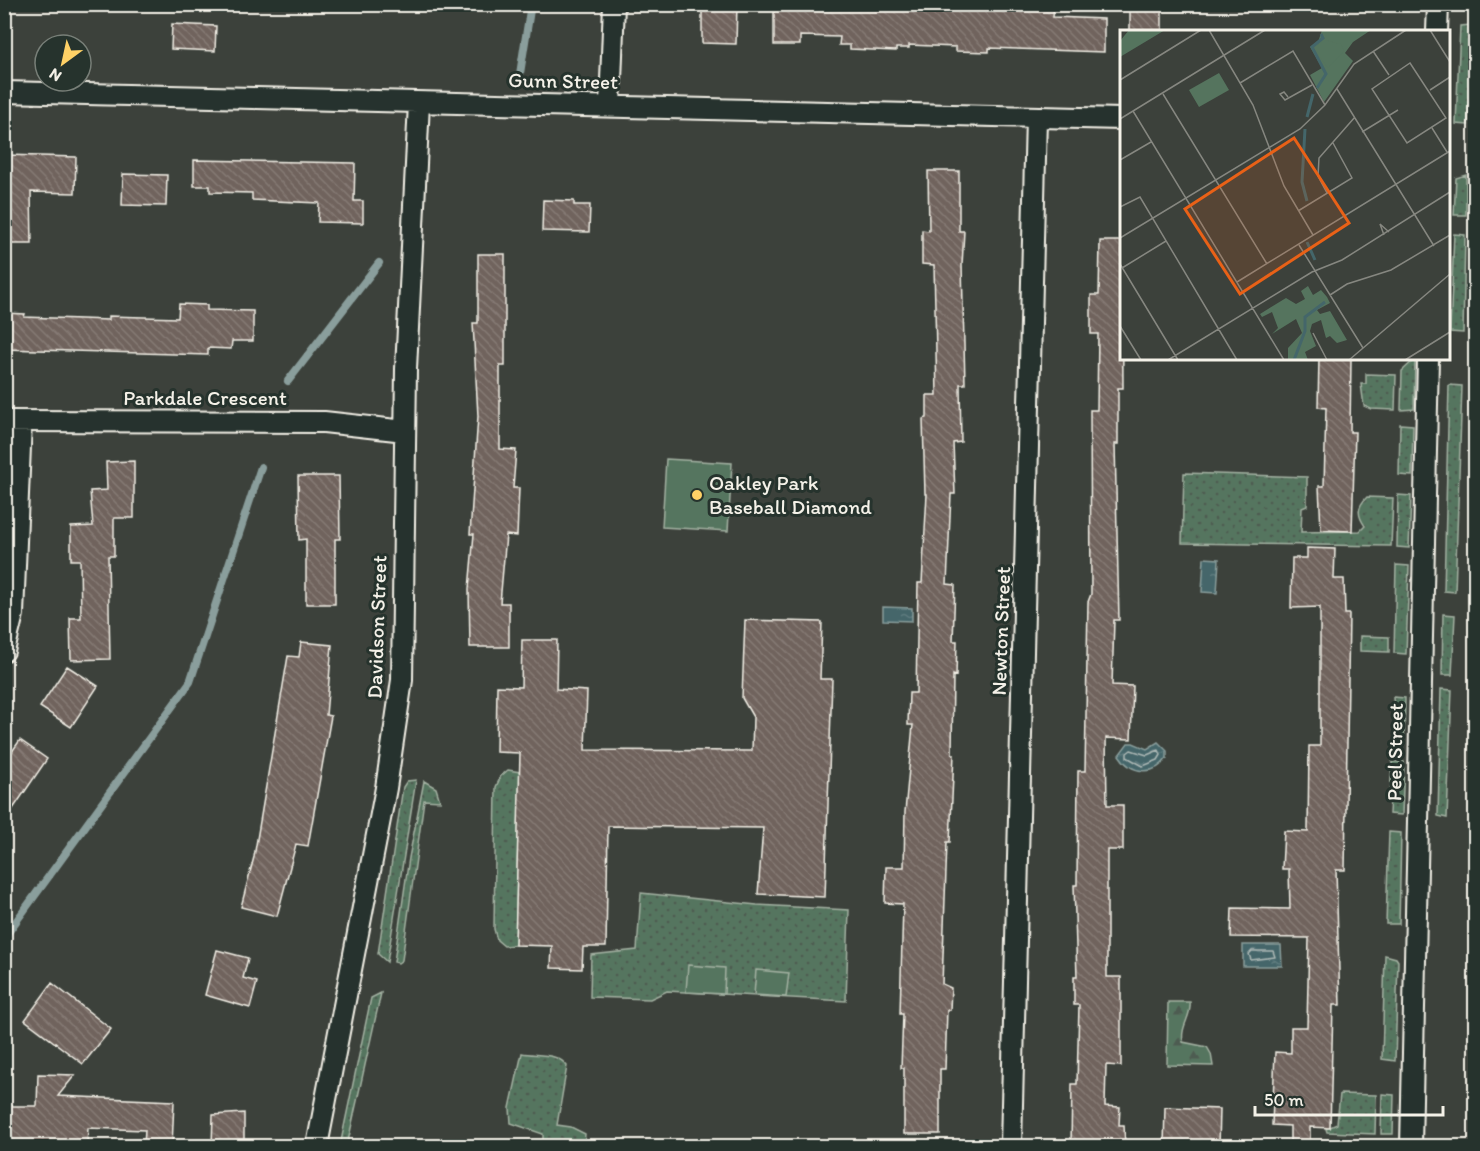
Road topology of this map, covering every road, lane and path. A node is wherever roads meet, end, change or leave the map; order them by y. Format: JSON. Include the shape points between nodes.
{"nodes":[{"id":1,"x":614,"y":4,"type":"edge"},
{"id":2,"x":1438,"y":4,"type":"edge"},
{"id":3,"x":1437,"y":30,"type":"edge"},
{"id":4,"x":4,"y":93,"type":"edge"},
{"id":5,"x":419,"y":103,"type":"junction"},
{"id":6,"x":610,"y":106,"type":"junction"},
{"id":7,"x":1036,"y":117,"type":"junction"},
{"id":8,"x":1120,"y":119,"type":"edge"},
{"id":9,"x":1428,"y":360,"type":"edge"},
{"id":10,"x":13,"y":422,"type":"edge"},
{"id":11,"x":405,"y":431,"type":"junction"},
{"id":12,"x":4,"y":651,"type":"edge"},
{"id":13,"x":317,"y":1146,"type":"edge"},
{"id":14,"x":1011,"y":1146,"type":"edge"},
{"id":15,"x":1411,"y":1146,"type":"edge"}],
"edges":[{"from":1,"to":6,"type":"street"},
{"from":2,"to":3,"type":"street"},
{"from":4,"to":5,"type":"street","name":"Gunn Street"},
{"from":5,"to":6,"type":"street","name":"Gunn Street"},
{"from":5,"to":11,"type":"street","name":"Davidson Street"},
{"from":6,"to":7,"type":"street","name":"Gunn Street"},
{"from":7,"to":8,"type":"street","name":"Gunn Street"},
{"from":7,"to":14,"type":"street","name":"Newton Street"},
{"from":9,"to":15,"type":"street","name":"Peel Street"},
{"from":10,"to":11,"type":"street","name":"Parkdale Crescent","via":[[324,422]]},
{"from":10,"to":12,"type":"street","via":[[13,614]]},
{"from":11,"to":13,"type":"street","name":"Davidson Street","via":[[402,680],[386,788]]}]}
